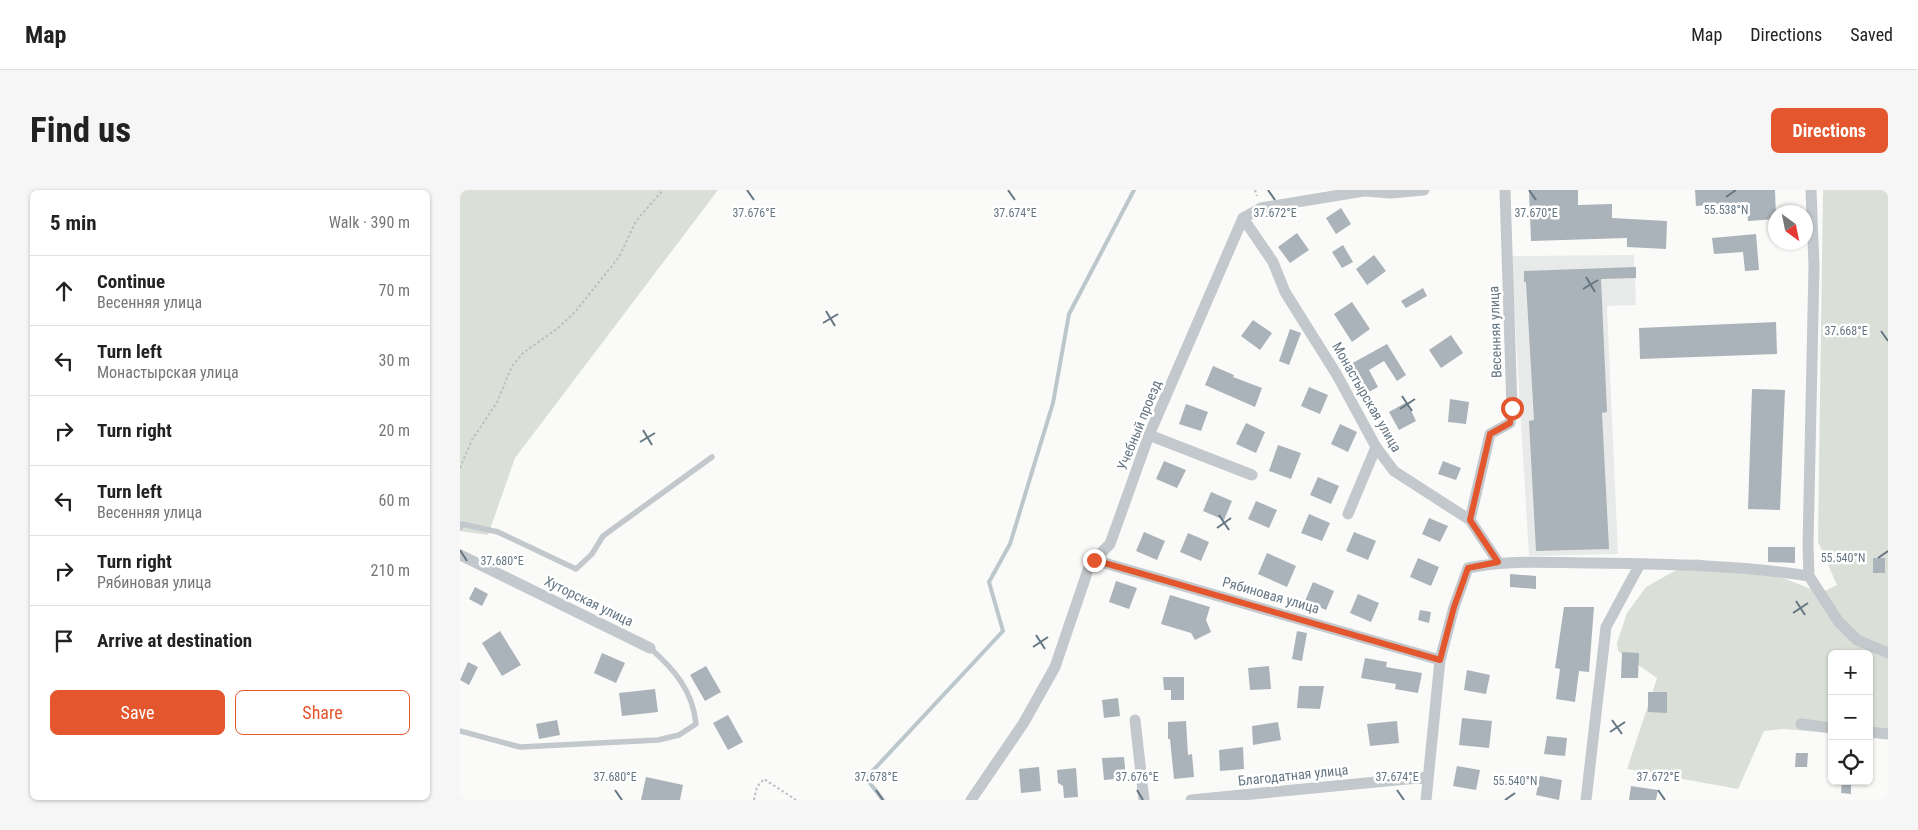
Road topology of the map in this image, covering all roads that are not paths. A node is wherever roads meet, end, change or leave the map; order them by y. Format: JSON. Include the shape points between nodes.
{"nodes":[{"id":1,"x":1424,"y":190,"type":"edge"},
{"id":2,"x":1505,"y":190,"type":"edge"},
{"id":3,"x":1811,"y":190,"type":"edge"},
{"id":4,"x":1243,"y":218,"type":"junction"},
{"id":5,"x":1149,"y":435,"type":"junction"},
{"id":6,"x":1376,"y":447,"type":"junction"},
{"id":7,"x":712,"y":457,"type":"dead end"},
{"id":8,"x":1252,"y":475,"type":"dead end"},
{"id":9,"x":1348,"y":514,"type":"dead end"},
{"id":10,"x":1470,"y":520,"type":"junction"},
{"id":11,"x":460,"y":528,"type":"edge"},
{"id":12,"x":460,"y":555,"type":"edge"},
{"id":13,"x":1094,"y":560,"type":"junction"},
{"id":14,"x":1498,"y":562,"type":"junction"},
{"id":15,"x":1640,"y":564,"type":"junction"},
{"id":16,"x":1809,"y":576,"type":"junction"},
{"id":17,"x":650,"y":648,"type":"joint"},
{"id":18,"x":1888,"y":653,"type":"edge"},
{"id":19,"x":1440,"y":660,"type":"junction"},
{"id":20,"x":1135,"y":720,"type":"dead end"},
{"id":21,"x":1801,"y":724,"type":"dead end"},
{"id":22,"x":1828,"y":727,"type":"edge"},
{"id":23,"x":460,"y":731,"type":"edge"},
{"id":24,"x":1873,"y":732,"type":"edge"},
{"id":25,"x":1888,"y":734,"type":"edge"},
{"id":26,"x":1428,"y":777,"type":"junction"},
{"id":27,"x":971,"y":800,"type":"edge"},
{"id":28,"x":1144,"y":800,"type":"edge"},
{"id":29,"x":1190,"y":800,"type":"edge"},
{"id":30,"x":1426,"y":800,"type":"edge"},
{"id":31,"x":1586,"y":800,"type":"edge"}],
"edges":[{"from":1,"to":4,"type":"street","via":[[1364,191],[1260,208]]},
{"from":2,"to":10,"type":"street","name":"Весенняя улица","via":[[1512,408],[1510,423],[1490,434]]},
{"from":3,"to":16,"type":"street","via":[[1814,266]]},
{"from":4,"to":5,"type":"street","name":"Учебный проезд"},
{"from":4,"to":6,"type":"street","name":"Монастырская улица","via":[[1273,262],[1285,292],[1337,375]]},
{"from":5,"to":8,"type":"street"},
{"from":5,"to":13,"type":"street","name":"Учебный проезд","via":[[1110,544]]},
{"from":6,"to":9,"type":"street"},
{"from":6,"to":10,"type":"street","name":"Монастырская улица","via":[[1394,471]]},
{"from":7,"to":11,"type":"lane","via":[[603,536],[592,554],[576,569],[498,532],[462,524]]},
{"from":10,"to":14,"type":"street","name":"Монастырская улица"},
{"from":12,"to":17,"type":"street","name":"Хуторская улица"},
{"from":13,"to":19,"type":"street","name":"Рябиновая улица"},
{"from":13,"to":27,"type":"street","name":"Учебный проезд","via":[[1054,668],[1023,724]]},
{"from":14,"to":15,"type":"street"},
{"from":14,"to":19,"type":"street","via":[[1468,568]]},
{"from":15,"to":16,"type":"street","via":[[1767,570]]},
{"from":15,"to":31,"type":"street","via":[[1606,627]]},
{"from":16,"to":18,"type":"street","via":[[1838,621],[1857,640]]},
{"from":17,"to":23,"type":"lane","via":[[671,666],[694,707],[696,724],[679,735],[658,740],[520,747]]},
{"from":19,"to":26,"type":"street"},
{"from":20,"to":28,"type":"street"},
{"from":21,"to":22,"type":"street"},
{"from":24,"to":25,"type":"street"},
{"from":26,"to":29,"type":"street","name":"Благодатная улица"},
{"from":26,"to":30,"type":"street"}]}
